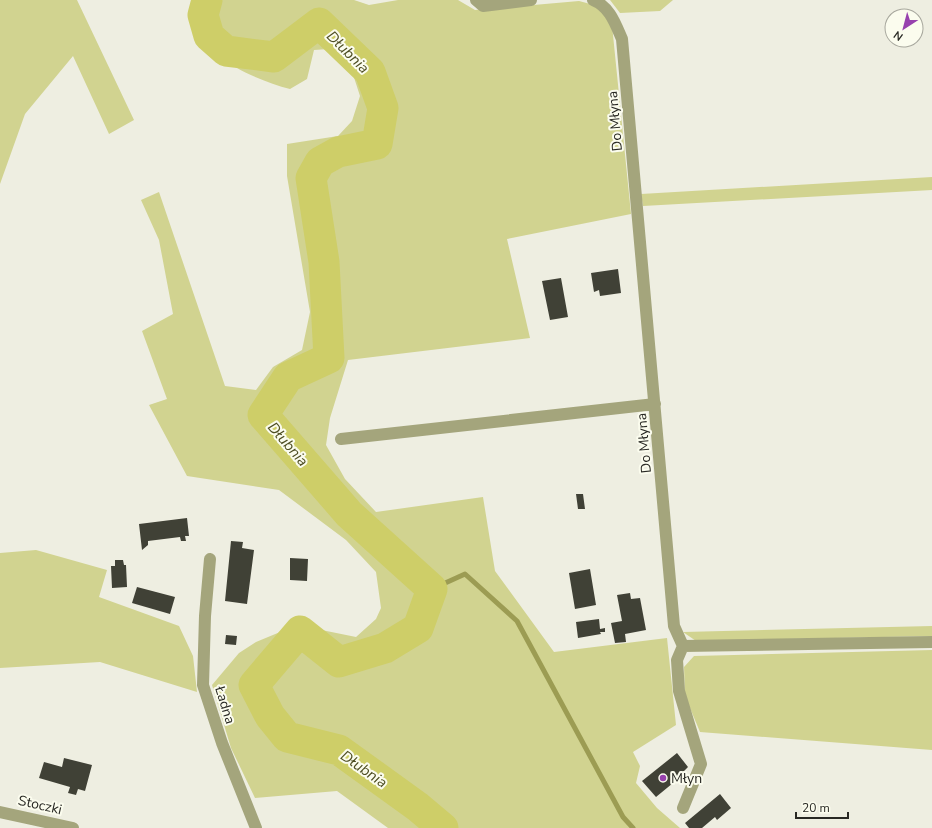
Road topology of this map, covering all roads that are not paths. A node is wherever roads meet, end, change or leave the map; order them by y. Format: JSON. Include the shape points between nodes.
{"nodes":[{"id":1,"x":476,"y":0,"type":"edge"},
{"id":2,"x":531,"y":0,"type":"edge"},
{"id":3,"x":593,"y":0,"type":"edge"},
{"id":4,"x":655,"y":404,"type":"junction"},
{"id":5,"x":341,"y":439,"type":"dead end"},
{"id":6,"x":210,"y":559,"type":"dead end"},
{"id":7,"x":932,"y":642,"type":"edge"},
{"id":8,"x":683,"y":646,"type":"junction"},
{"id":9,"x":684,"y":808,"type":"dead end"},
{"id":10,"x":0,"y":812,"type":"edge"},
{"id":11,"x":73,"y":828,"type":"edge"},
{"id":12,"x":256,"y":828,"type":"edge"}],
"edges":[{"from":1,"to":2,"type":"street","via":[[483,6]]},
{"from":3,"to":4,"type":"street","name":"Do Młyna","via":[[601,3],[612,15],[622,39]]},
{"from":4,"to":5,"type":"street"},
{"from":4,"to":8,"type":"street","name":"Do Młyna","via":[[674,626]]},
{"from":6,"to":12,"type":"street","name":"Ładna","via":[[203,685],[222,743]]},
{"from":7,"to":8,"type":"street"},
{"from":8,"to":9,"type":"street","via":[[677,660],[679,691],[701,764]]},
{"from":10,"to":11,"type":"street","name":"Stoczki"}]}
